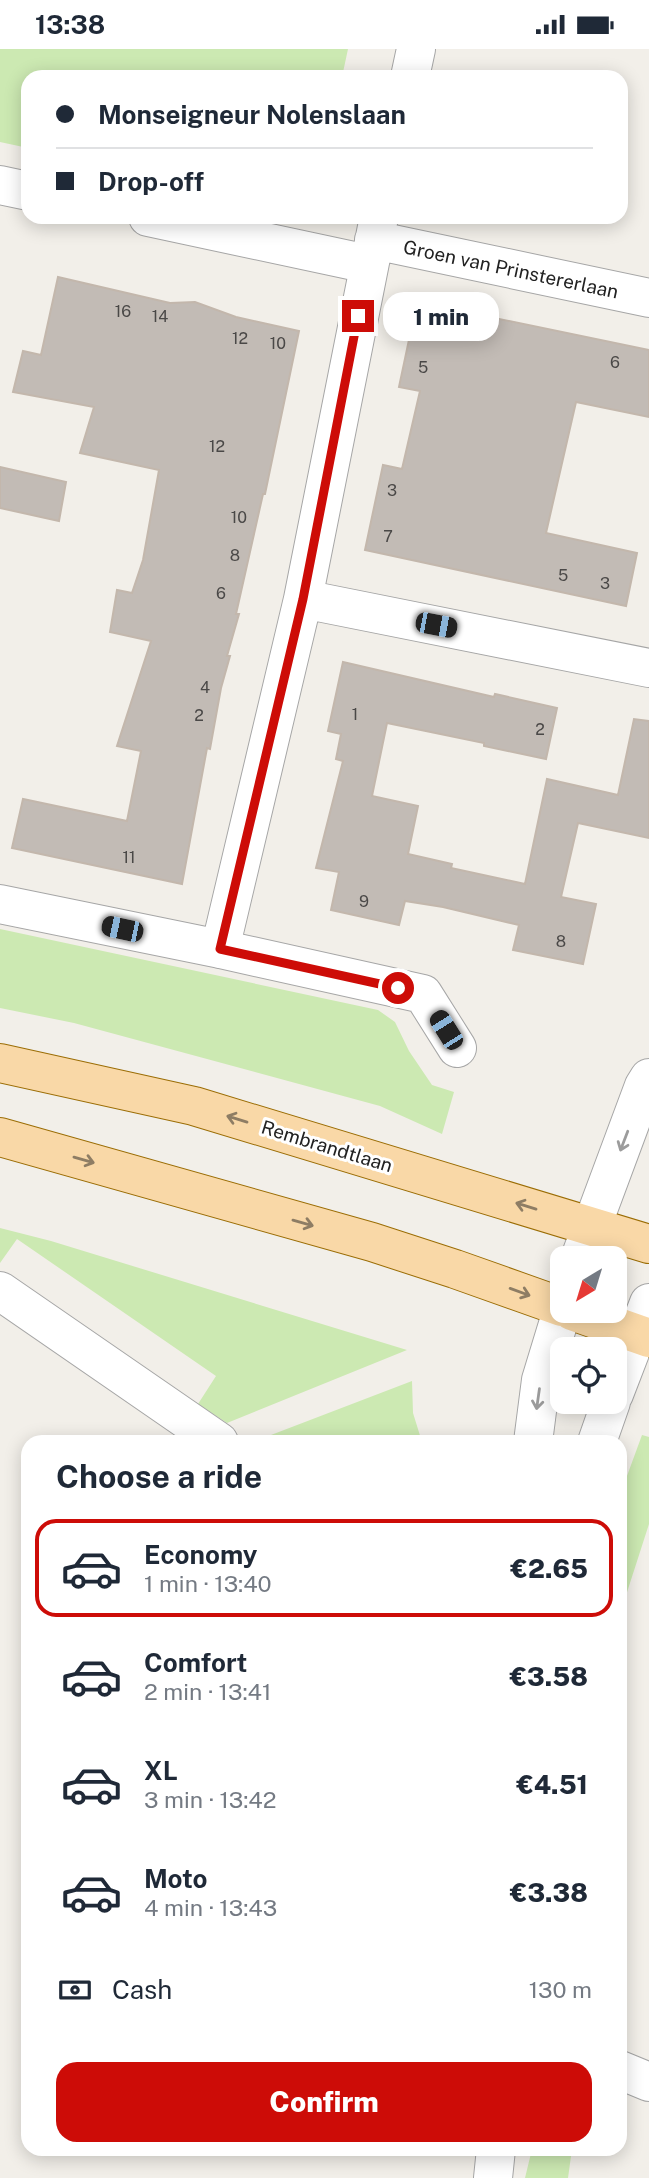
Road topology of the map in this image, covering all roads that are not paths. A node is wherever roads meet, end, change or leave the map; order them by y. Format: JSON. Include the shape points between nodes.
{"nodes":[{"id":1,"x":416,"y":49,"type":"edge"},
{"id":2,"x":412,"y":70,"type":"edge"},
{"id":3,"x":0,"y":185,"type":"edge"},
{"id":4,"x":21,"y":190,"type":"edge"},
{"id":5,"x":216,"y":224,"type":"edge"},
{"id":6,"x":373,"y":240,"type":"edge"},
{"id":7,"x":649,"y":298,"type":"edge"},
{"id":8,"x":303,"y":599,"type":"junction"},
{"id":9,"x":649,"y":668,"type":"edge"},
{"id":10,"x":0,"y":904,"type":"edge"},
{"id":11,"x":220,"y":949,"type":"junction"},
{"id":12,"x":457,"y":1048,"type":"dead end"},
{"id":13,"x":0,"y":1063,"type":"edge"},
{"id":14,"x":649,"y":1078,"type":"edge"},
{"id":15,"x":0,"y":1137,"type":"edge"},
{"id":16,"x":585,"y":1242,"type":"edge"},
{"id":17,"x":649,"y":1244,"type":"edge"},
{"id":18,"x":0,"y":1291,"type":"edge"},
{"id":19,"x":550,"y":1305,"type":"edge"},
{"id":20,"x":627,"y":1322,"type":"edge"},
{"id":21,"x":558,"y":1323,"type":"edge"},
{"id":22,"x":645,"y":1325,"type":"edge"},
{"id":23,"x":627,"y":1365,"type":"edge"},
{"id":24,"x":607,"y":1414,"type":"edge"},
{"id":25,"x":209,"y":1435,"type":"edge"},
{"id":26,"x":534,"y":1435,"type":"edge"},
{"id":27,"x":599,"y":1435,"type":"edge"},
{"id":28,"x":627,"y":2073,"type":"edge"},
{"id":29,"x":649,"y":2082,"type":"edge"},
{"id":30,"x":495,"y":2156,"type":"edge"},
{"id":31,"x":493,"y":2178,"type":"edge"}],
"edges":[{"from":1,"to":2,"type":"street"},
{"from":3,"to":4,"type":"street"},
{"from":5,"to":6,"type":"street","name":"Groen van Prinstererlaan"},
{"from":6,"to":7,"type":"street","name":"Groen van Prinstererlaan"},
{"from":6,"to":8,"type":"street"},
{"from":8,"to":9,"type":"street"},
{"from":8,"to":11,"type":"street"},
{"from":10,"to":11,"type":"street"},
{"from":11,"to":12,"type":"street","via":[[423,994]]},
{"from":16,"to":13,"type":"main road","name":"Rembrandtlaan","one_way":true,"via":[[194,1106]]},
{"from":14,"to":16,"type":"street","one_way":true},
{"from":15,"to":19,"type":"main road","one_way":true,"via":[[372,1242]]},
{"from":16,"to":17,"type":"main road","name":"Rembrandtlaan"},
{"from":18,"to":25,"type":"street"},
{"from":20,"to":22,"type":"main road"},
{"from":21,"to":26,"type":"street","one_way":true,"via":[[541,1380]]},
{"from":22,"to":23,"type":"street"},
{"from":24,"to":27,"type":"street"},
{"from":28,"to":29,"type":"street"},
{"from":30,"to":31,"type":"street"}]}
